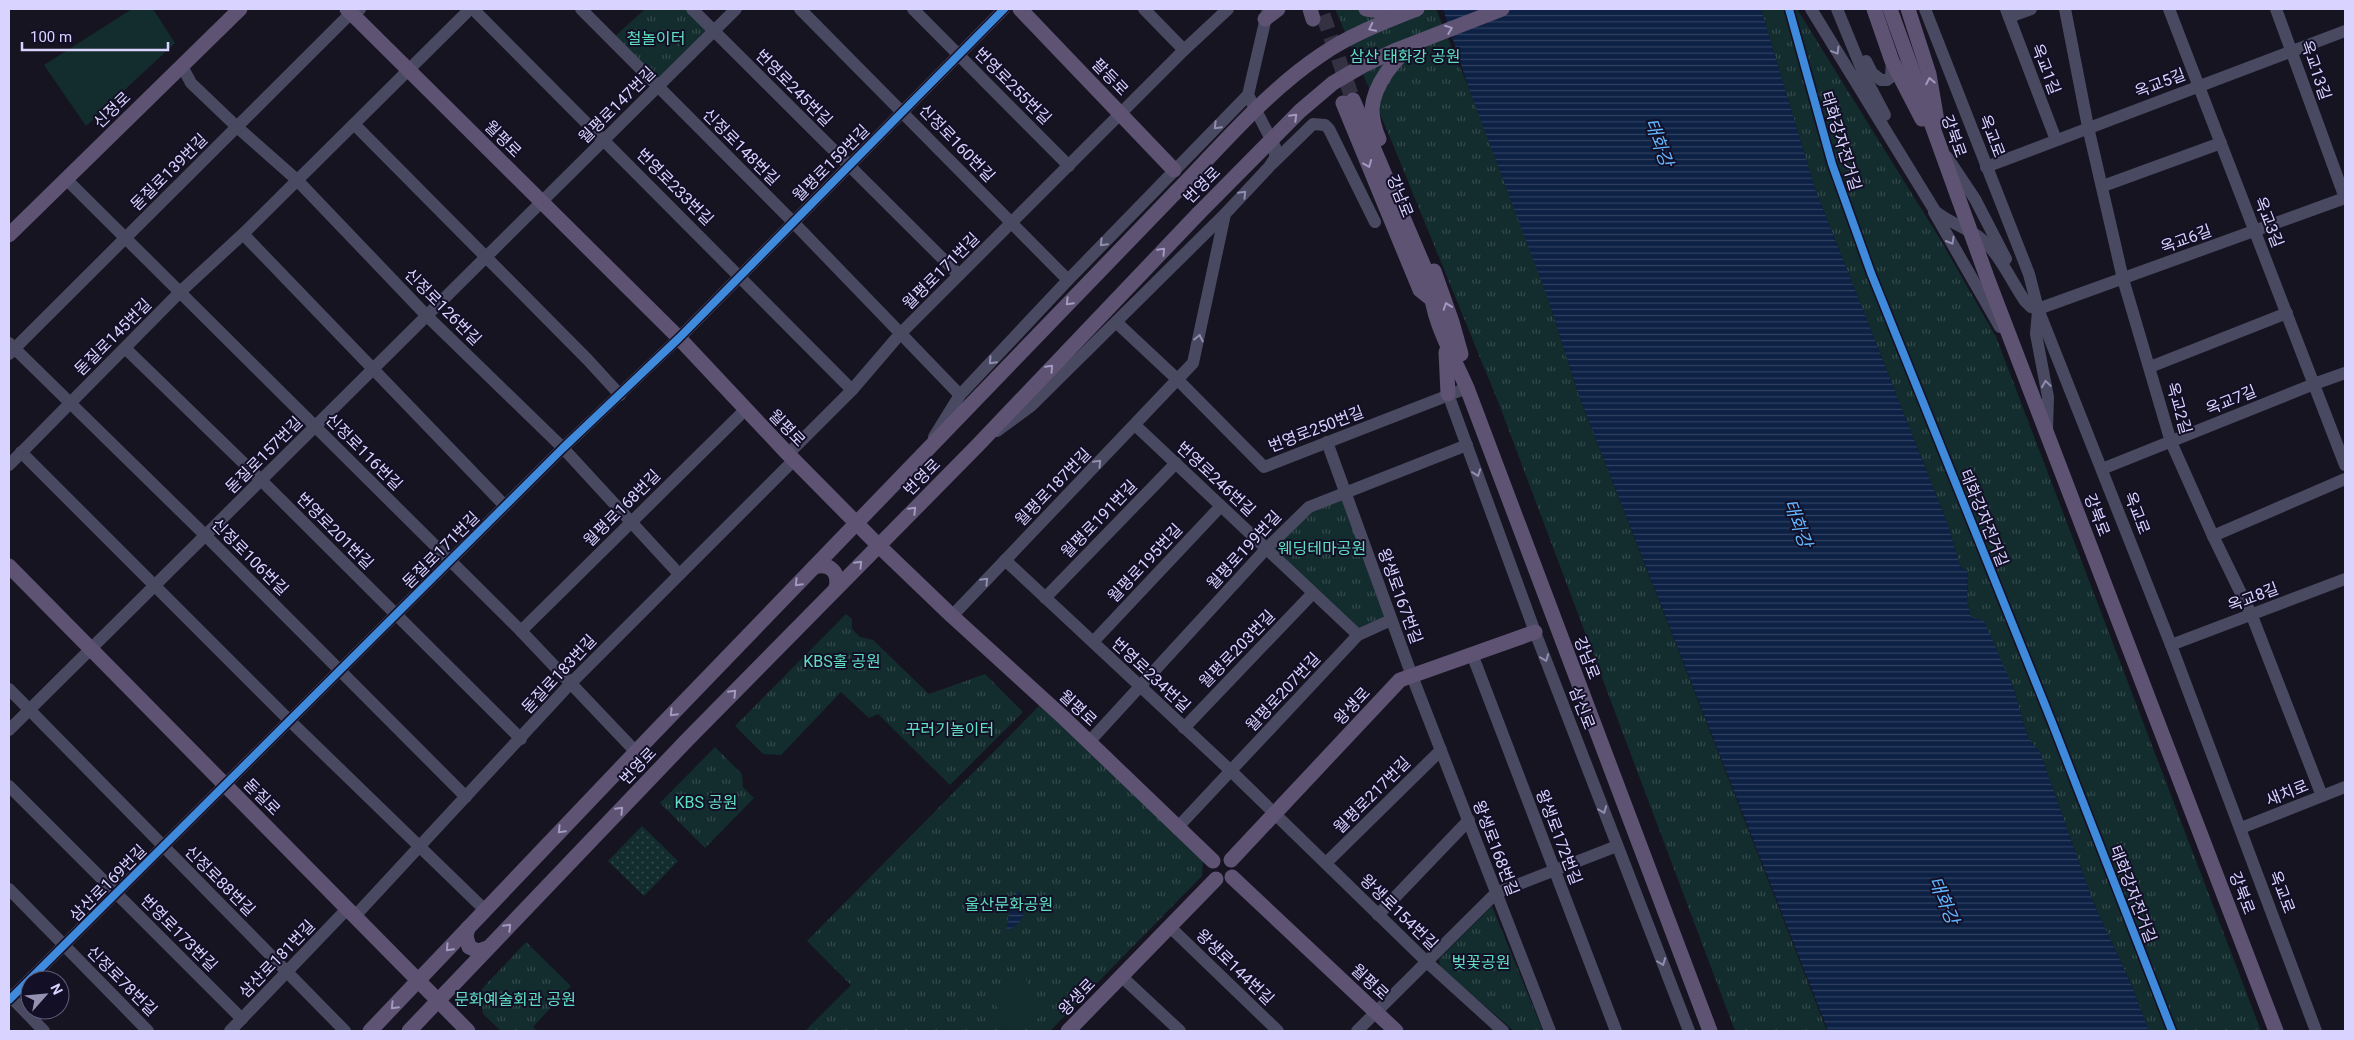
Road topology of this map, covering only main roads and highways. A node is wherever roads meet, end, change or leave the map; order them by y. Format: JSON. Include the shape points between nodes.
{"nodes":[{"id":1,"x":240,"y":9,"type":"edge"},
{"id":2,"x":1020,"y":9,"type":"edge"},
{"id":3,"x":1278,"y":9,"type":"edge"},
{"id":4,"x":1366,"y":9,"type":"edge"},
{"id":5,"x":1502,"y":9,"type":"edge"},
{"id":6,"x":1874,"y":9,"type":"edge"},
{"id":7,"x":1890,"y":9,"type":"edge"},
{"id":8,"x":1908,"y":9,"type":"edge"},
{"id":9,"x":353,"y":10,"type":"edge"},
{"id":10,"x":1414,"y":10,"type":"edge"},
{"id":11,"x":1267,"y":14,"type":"edge"},
{"id":12,"x":1421,"y":40,"type":"junction"},
{"id":13,"x":1348,"y":101,"type":"tunnel mouth"},
{"id":14,"x":1938,"y":146,"type":"junction"},
{"id":15,"x":1174,"y":170,"type":"road end"},
{"id":16,"x":9,"y":235,"type":"edge"},
{"id":17,"x":1440,"y":326,"type":"junction"},
{"id":18,"x":1467,"y":388,"type":"junction"},
{"id":19,"x":1448,"y":394,"type":"road end"},
{"id":20,"x":856,"y":523,"type":"junction"},
{"id":21,"x":878,"y":545,"type":"junction"},
{"id":22,"x":9,"y":566,"type":"edge"},
{"id":23,"x":814,"y":567,"type":"junction"},
{"id":24,"x":836,"y":588,"type":"junction"},
{"id":25,"x":1535,"y":632,"type":"road end"},
{"id":26,"x":1213,"y":860,"type":"junction"},
{"id":27,"x":1231,"y":860,"type":"junction"},
{"id":28,"x":1232,"y":877,"type":"junction"},
{"id":29,"x":1216,"y":880,"type":"junction"},
{"id":30,"x":468,"y":928,"type":"junction"},
{"id":31,"x":487,"y":948,"type":"junction"},
{"id":32,"x":418,"y":980,"type":"junction"},
{"id":33,"x":438,"y":1000,"type":"junction"},
{"id":34,"x":370,"y":1031,"type":"edge"},
{"id":35,"x":409,"y":1031,"type":"edge"},
{"id":36,"x":468,"y":1031,"type":"edge"},
{"id":37,"x":1068,"y":1031,"type":"edge"},
{"id":38,"x":1396,"y":1031,"type":"edge"},
{"id":39,"x":1710,"y":1031,"type":"edge"},
{"id":40,"x":2276,"y":1031,"type":"edge"}],
"edges":[{"from":1,"to":16,"type":"main road","name":"신정로"},
{"from":2,"to":15,"type":"main road","name":"팔등로"},
{"from":3,"to":11,"type":"main road"},
{"from":4,"to":10,"type":"main road"},
{"from":12,"to":5,"type":"main road","name":"번영로","one_way":true,"bridge":true},
{"from":6,"to":14,"type":"main road","via":[[1892,61]]},
{"from":7,"to":14,"type":"main road","name":"강북로"},
{"from":14,"to":8,"type":"main road","one_way":true,"via":[[1933,98]]},
{"from":9,"to":20,"type":"main road","name":"월평로","via":[[408,70],[679,338]]},
{"from":10,"to":20,"type":"main road","name":"번영로","one_way":true,"bridge":true,"via":[[1336,46],[1303,68],[1176,192]]},
{"from":18,"to":12,"type":"main road","one_way":true,"bridge":true,"via":[[1440,285],[1374,126],[1372,109],[1382,82],[1400,56]]},
{"from":21,"to":12,"type":"main road","name":"번영로","one_way":true,"bridge":true,"via":[[1300,111],[1333,83],[1364,65]]},
{"from":13,"to":17,"type":"main road","name":"강남로","via":[[1420,290],[1430,298]]},
{"from":14,"to":40,"type":"main road","name":"강북로"},
{"from":17,"to":18,"type":"main road","name":"강남로"},
{"from":17,"to":19,"type":"main road","via":[[1449,372]]},
{"from":18,"to":39,"type":"main road","name":"강남로"},
{"from":20,"to":21,"type":"main road","name":"월평로"},
{"from":20,"to":23,"type":"main road","name":"번영로"},
{"from":24,"to":21,"type":"main road","name":"번영로","one_way":true},
{"from":21,"to":26,"type":"main road","name":"월평로"},
{"from":22,"to":32,"type":"main road","name":"돋질로"},
{"from":23,"to":24,"type":"main road","via":[[821,565],[833,569],[837,575]]},
{"from":23,"to":30,"type":"main road","name":"번영로","one_way":true},
{"from":31,"to":24,"type":"main road","name":"번영로","one_way":true},
{"from":25,"to":27,"type":"main road","name":"왕생로","via":[[1400,680]]},
{"from":26,"to":27,"type":"main road","via":[[1220,856]]},
{"from":26,"to":29,"type":"main road","via":[[1210,872]]},
{"from":27,"to":28,"type":"main road","via":[[1235,869]]},
{"from":28,"to":29,"type":"main road"},
{"from":28,"to":38,"type":"main road","name":"월평로"},
{"from":29,"to":37,"type":"main road","name":"왕생로"},
{"from":30,"to":31,"type":"main road","via":[[469,947],[478,951]]},
{"from":30,"to":32,"type":"main road","name":"번영로","one_way":true},
{"from":31,"to":33,"type":"main road","name":"번영로"},
{"from":32,"to":33,"type":"main road","name":"돋질로"},
{"from":32,"to":34,"type":"main road","name":"번영로","one_way":true},
{"from":33,"to":35,"type":"main road","name":"번영로"},
{"from":33,"to":36,"type":"main road","name":"돋질로"}]}
